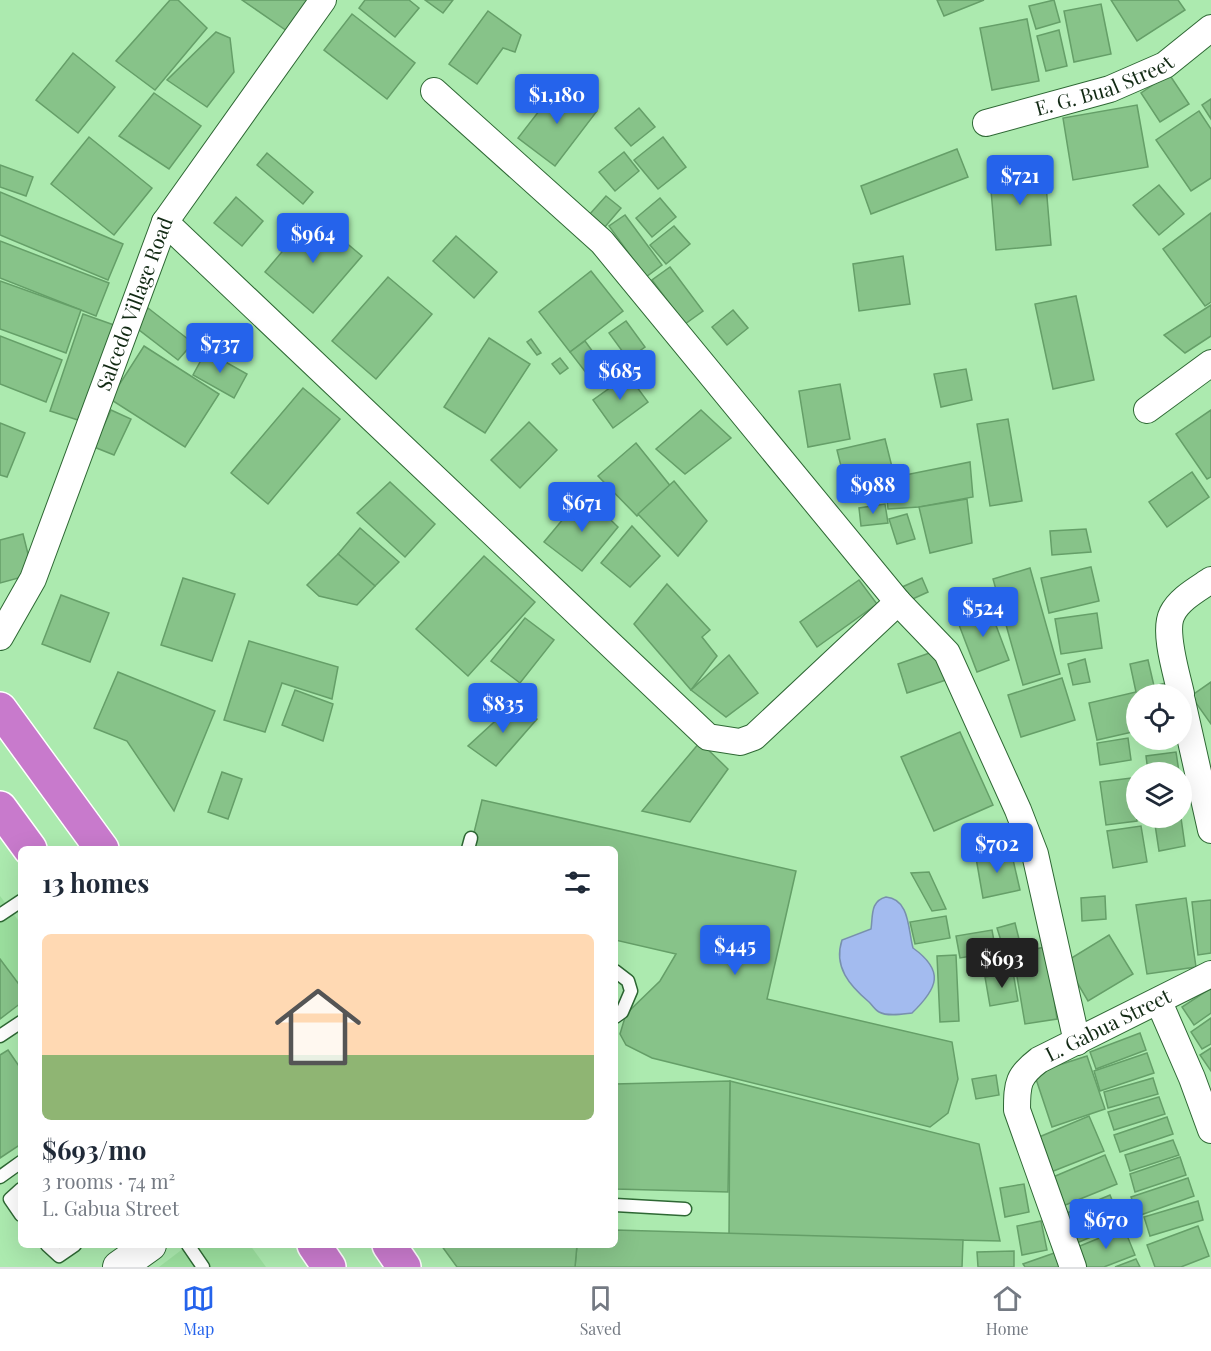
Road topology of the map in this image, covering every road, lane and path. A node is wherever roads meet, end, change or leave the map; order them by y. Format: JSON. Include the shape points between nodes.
{"nodes":[{"id":1,"x":322,"y":0,"type":"edge"},
{"id":2,"x":1211,"y":28,"type":"edge"},
{"id":3,"x":434,"y":91,"type":"dead end"},
{"id":4,"x":987,"y":123,"type":"dead end"},
{"id":5,"x":165,"y":222,"type":"junction"},
{"id":6,"x":1211,"y":363,"type":"edge"},
{"id":7,"x":1147,"y":410,"type":"dead end"},
{"id":8,"x":1211,"y":579,"type":"edge"},
{"id":9,"x":898,"y":603,"type":"junction"},
{"id":10,"x":0,"y":637,"type":"edge"},
{"id":11,"x":1179,"y":684,"type":"edge"},
{"id":12,"x":0,"y":709,"type":"edge"},
{"id":13,"x":1192,"y":734,"type":"edge"},
{"id":14,"x":1205,"y":777,"type":"edge"},
{"id":15,"x":0,"y":808,"type":"edge"},
{"id":16,"x":1211,"y":830,"type":"edge"},
{"id":17,"x":28,"y":846,"type":"edge"},
{"id":18,"x":100,"y":846,"type":"edge"},
{"id":19,"x":18,"y":903,"type":"edge"},
{"id":20,"x":0,"y":915,"type":"edge"},
{"id":21,"x":618,"y":973,"type":"edge"},
{"id":22,"x":1211,"y":974,"type":"edge"},
{"id":23,"x":1159,"y":1002,"type":"junction"},
{"id":24,"x":618,"y":1015,"type":"edge"},
{"id":25,"x":18,"y":1027,"type":"edge"},
{"id":26,"x":0,"y":1036,"type":"edge"},
{"id":27,"x":1077,"y":1042,"type":"junction"},
{"id":28,"x":1211,"y":1130,"type":"edge"},
{"id":29,"x":18,"y":1164,"type":"edge"},
{"id":30,"x":0,"y":1177,"type":"edge"},
{"id":31,"x":18,"y":1192,"type":"edge"},
{"id":32,"x":618,"y":1204,"type":"edge"},
{"id":33,"x":685,"y":1209,"type":"dead end"},
{"id":34,"x":18,"y":1211,"type":"edge"},
{"id":35,"x":50,"y":1248,"type":"edge"},
{"id":36,"x":70,"y":1248,"type":"edge"},
{"id":37,"x":190,"y":1248,"type":"edge"},
{"id":38,"x":316,"y":1248,"type":"edge"},
{"id":39,"x":391,"y":1248,"type":"edge"},
{"id":40,"x":203,"y":1267,"type":"edge"},
{"id":41,"x":329,"y":1267,"type":"edge"},
{"id":42,"x":404,"y":1267,"type":"edge"},
{"id":43,"x":1072,"y":1267,"type":"edge"}],
"edges":[{"from":1,"to":5,"type":"street","name":"Salcedo Village Road"},
{"from":2,"to":4,"type":"street","name":"E. G. Bual Street","via":[[1165,65],[1110,89]]},
{"from":3,"to":9,"type":"street","via":[[602,242]]},
{"from":5,"to":9,"type":"street","via":[[708,737],[740,742],[754,737]]},
{"from":5,"to":10,"type":"street","name":"Salcedo Village Road","via":[[33,579]]},
{"from":6,"to":7,"type":"street"},
{"from":8,"to":11,"type":"street","via":[[1179,603],[1171,615],[1171,649]]},
{"from":9,"to":27,"type":"street","via":[[947,653],[1018,810],[1037,864]]},
{"from":12,"to":18,"type":"highway"},
{"from":13,"to":14,"type":"street"},
{"from":14,"to":16,"type":"street"},
{"from":15,"to":17,"type":"highway"},
{"from":19,"to":20,"type":"lane"},
{"from":21,"to":24,"type":"lane","via":[[628,981],[632,991]]},
{"from":22,"to":23,"type":"street","name":"L. Gabua Street"},
{"from":23,"to":27,"type":"street","name":"L. Gabua Street"},
{"from":23,"to":28,"type":"street"},
{"from":25,"to":26,"type":"lane"},
{"from":27,"to":43,"type":"street","name":"L. Gabua Street","via":[[1022,1073],[1017,1090],[1024,1137]]},
{"from":29,"to":30,"type":"lane"},
{"from":31,"to":34,"type":"lane","via":[[10,1199]]},
{"from":32,"to":33,"type":"lane"},
{"from":35,"to":36,"type":"lane","via":[[58,1256]]},
{"from":37,"to":40,"type":"lane"},
{"from":38,"to":41,"type":"highway"},
{"from":39,"to":42,"type":"highway"}]}
